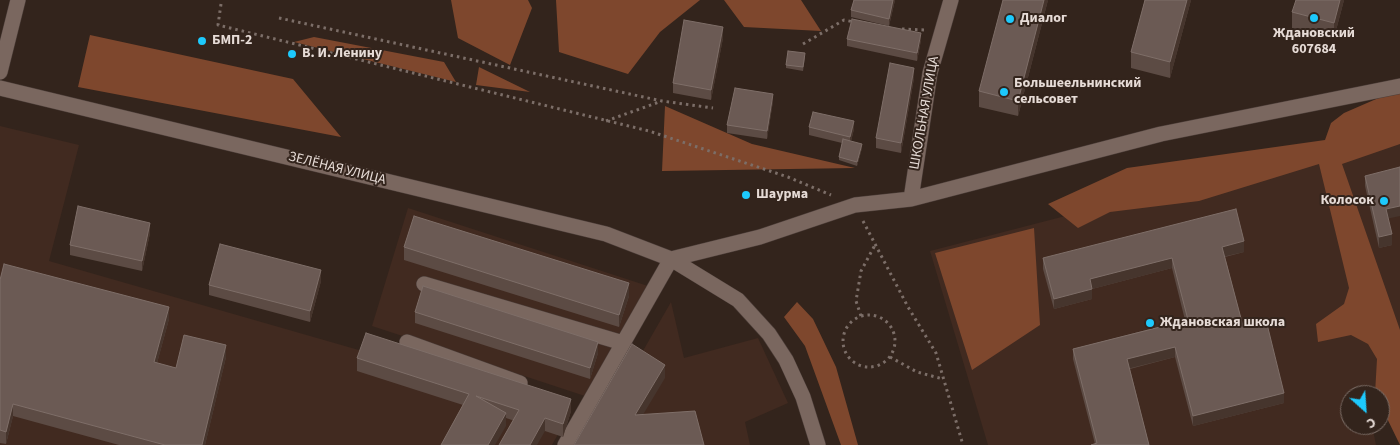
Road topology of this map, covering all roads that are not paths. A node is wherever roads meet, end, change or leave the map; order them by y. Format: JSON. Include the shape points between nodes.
{"nodes":[{"id":1,"x":18,"y":0,"type":"edge"},
{"id":2,"x":951,"y":0,"type":"edge"},
{"id":3,"x":0,"y":72,"type":"edge"},
{"id":4,"x":1400,"y":86,"type":"edge"},
{"id":5,"x":0,"y":88,"type":"edge"},
{"id":6,"x":911,"y":199,"type":"junction"},
{"id":7,"x":671,"y":259,"type":"junction"},
{"id":8,"x":424,"y":284,"type":"edge"},
{"id":9,"x":407,"y":342,"type":"dead end"},
{"id":10,"x":623,"y":343,"type":"junction"},
{"id":11,"x":533,"y":388,"type":"edge"},
{"id":12,"x":569,"y":400,"type":"edge"},
{"id":13,"x":587,"y":407,"type":"junction"},
{"id":14,"x":565,"y":445,"type":"edge"},
{"id":15,"x":818,"y":445,"type":"edge"}],
"edges":[{"from":1,"to":3,"type":"street"},
{"from":2,"to":6,"type":"street","name":"ШКОЛЬНАЯ УЛИЦА","via":[[930,73]]},
{"from":4,"to":6,"type":"street","via":[[1160,134]]},
{"from":5,"to":7,"type":"street","name":"ЗЕЛЁНАЯ УЛИЦА","via":[[606,234]]},
{"from":6,"to":7,"type":"street","via":[[855,205],[760,237]]},
{"from":7,"to":10,"type":"street"},
{"from":7,"to":15,"type":"street","name":"ЗЕЛЁНАЯ УЛИЦА","via":[[738,300],[769,334],[786,360],[803,397]]},
{"from":8,"to":10,"type":"street"},
{"from":9,"to":11,"type":"street"},
{"from":10,"to":13,"type":"street"},
{"from":12,"to":13,"type":"street"},
{"from":13,"to":14,"type":"street"}]}
